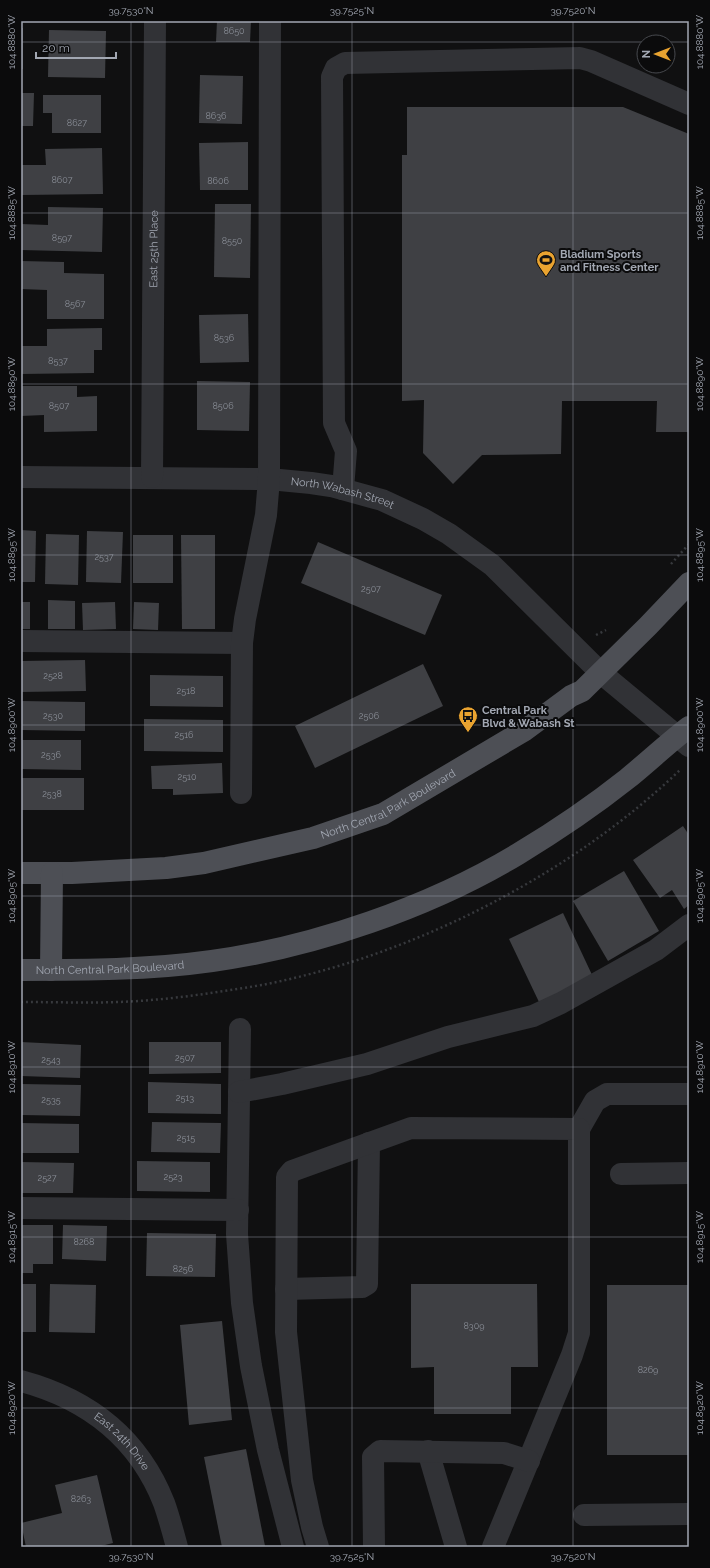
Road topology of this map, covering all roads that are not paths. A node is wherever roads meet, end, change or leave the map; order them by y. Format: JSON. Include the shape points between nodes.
{"nodes":[{"id":1,"x":155,"y":21,"type":"edge"},
{"id":2,"x":270,"y":21,"type":"edge"},
{"id":3,"x":689,"y":104,"type":"edge"},
{"id":4,"x":21,"y":477,"type":"edge"},
{"id":5,"x":152,"y":477,"type":"junction"},
{"id":6,"x":269,"y":479,"type":"junction"},
{"id":7,"x":343,"y":489,"type":"junction"},
{"id":8,"x":689,"y":583,"type":"edge"},
{"id":9,"x":21,"y":641,"type":"edge"},
{"id":10,"x":242,"y":643,"type":"junction"},
{"id":11,"x":601,"y":673,"type":"junction"},
{"id":12,"x":685,"y":736,"type":"edge"},
{"id":13,"x":241,"y":793,"type":"dead end"},
{"id":14,"x":21,"y":873,"type":"edge"},
{"id":15,"x":52,"y":873,"type":"junction"},
{"id":16,"x":689,"y":925,"type":"edge"},
{"id":17,"x":21,"y":970,"type":"edge"},
{"id":18,"x":51,"y":970,"type":"junction"},
{"id":19,"x":240,"y":1029,"type":"dead end"},
{"id":20,"x":239,"y":1092,"type":"junction"},
{"id":21,"x":689,"y":1094,"type":"edge"},
{"id":22,"x":579,"y":1130,"type":"junction"},
{"id":23,"x":368,"y":1143,"type":"junction"},
{"id":24,"x":689,"y":1173,"type":"edge"},
{"id":25,"x":621,"y":1174,"type":"dead end"},
{"id":26,"x":21,"y":1208,"type":"edge"},
{"id":27,"x":238,"y":1210,"type":"junction"},
{"id":28,"x":286,"y":1289,"type":"junction"},
{"id":29,"x":21,"y":1381,"type":"edge"},
{"id":30,"x":428,"y":1451,"type":"junction"},
{"id":31,"x":529,"y":1461,"type":"junction"},
{"id":32,"x":689,"y":1514,"type":"edge"},
{"id":33,"x":584,"y":1515,"type":"dead end"},
{"id":34,"x":177,"y":1547,"type":"edge"},
{"id":35,"x":293,"y":1547,"type":"edge"},
{"id":36,"x":318,"y":1547,"type":"edge"},
{"id":37,"x":374,"y":1547,"type":"edge"},
{"id":38,"x":456,"y":1547,"type":"edge"},
{"id":39,"x":493,"y":1547,"type":"edge"}],
"edges":[{"from":1,"to":5,"type":"street","name":"East 25th Place"},
{"from":2,"to":6,"type":"street"},
{"from":3,"to":7,"type":"street","via":[[591,60],[580,58],[345,63],[336,68],[332,77],[334,423],[346,451]]},
{"from":4,"to":5,"type":"street","name":"North Wabash Street"},
{"from":5,"to":6,"type":"street","name":"North Wabash Street"},
{"from":6,"to":7,"type":"street","name":"North Wabash Street","via":[[312,482]]},
{"from":6,"to":10,"type":"street","via":[[266,515]]},
{"from":7,"to":11,"type":"street","name":"North Wabash Street","via":[[377,498],[411,513],[467,546],[492,565]]},
{"from":8,"to":11,"type":"main road","name":"North Central Park Boulevard"},
{"from":9,"to":10,"type":"street"},
{"from":10,"to":13,"type":"street"},
{"from":11,"to":12,"type":"street","name":"North Wabash Street"},
{"from":11,"to":15,"type":"main road","name":"North Central Park Boulevard","via":[[582,691],[571,696],[525,730],[383,814],[313,838],[204,863],[166,868]]},
{"from":12,"to":18,"type":"main road","name":"North Central Park Boulevard","via":[[589,808],[518,854],[450,889],[370,922],[289,946],[212,961],[131,968]]},
{"from":14,"to":15,"type":"main road","name":"North Central Park Boulevard"},
{"from":15,"to":18,"type":"main road"},
{"from":16,"to":20,"type":"street","via":[[656,950],[561,1004],[533,1016],[448,1037],[367,1064]]},
{"from":17,"to":18,"type":"main road","name":"North Central Park Boulevard"},
{"from":19,"to":20,"type":"street"},
{"from":20,"to":27,"type":"street"},
{"from":21,"to":22,"type":"street","via":[[607,1094],[595,1101]]},
{"from":22,"to":23,"type":"street","via":[[411,1128]]},
{"from":22,"to":31,"type":"street","via":[[579,1333]]},
{"from":23,"to":28,"type":"street","via":[[292,1171],[287,1177]]},
{"from":23,"to":28,"type":"street","via":[[367,1284],[362,1287]]},
{"from":24,"to":25,"type":"street"},
{"from":26,"to":27,"type":"street"},
{"from":27,"to":35,"type":"street","via":[[237,1234],[242,1303],[251,1366],[268,1450]]},
{"from":28,"to":36,"type":"street","via":[[286,1332],[302,1480]]},
{"from":29,"to":34,"type":"street","name":"East 24th Drive","via":[[44,1387],[79,1403],[105,1421],[129,1445],[157,1488]]},
{"from":30,"to":31,"type":"street","via":[[504,1453]]},
{"from":30,"to":37,"type":"street","via":[[380,1451],[373,1457]]},
{"from":30,"to":38,"type":"street"},
{"from":31,"to":39,"type":"street"},
{"from":32,"to":33,"type":"street"}]}
